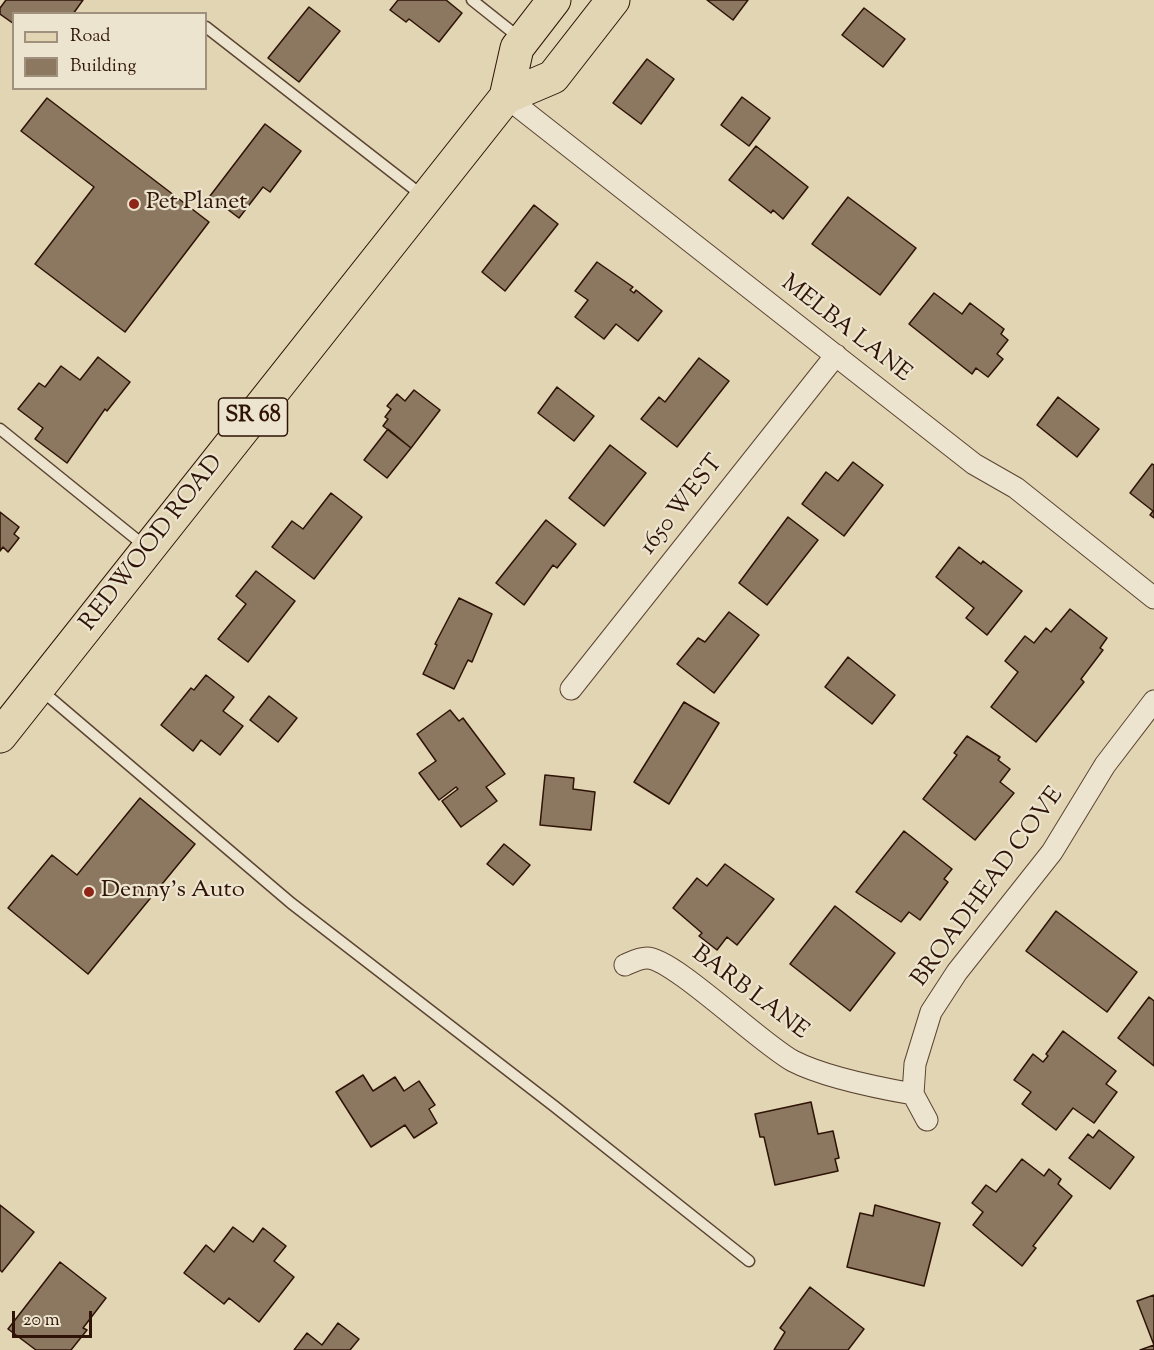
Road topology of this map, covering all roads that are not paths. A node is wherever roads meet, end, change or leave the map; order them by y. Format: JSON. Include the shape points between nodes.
{"nodes":[{"id":1,"x":472,"y":0,"type":"edge"},
{"id":2,"x":554,"y":0,"type":"edge"},
{"id":3,"x":613,"y":0,"type":"edge"},
{"id":4,"x":207,"y":28,"type":"edge"},
{"id":5,"x":522,"y":41,"type":"junction"},
{"id":6,"x":506,"y":97,"type":"junction"},
{"id":7,"x":426,"y":198,"type":"junction"},
{"id":8,"x":836,"y":355,"type":"junction"},
{"id":9,"x":0,"y":429,"type":"edge"},
{"id":10,"x":149,"y":549,"type":"junction"},
{"id":11,"x":1154,"y":598,"type":"edge"},
{"id":12,"x":38,"y":688,"type":"junction"},
{"id":13,"x":571,"y":689,"type":"dead end"},
{"id":14,"x":1154,"y":701,"type":"edge"},
{"id":15,"x":0,"y":736,"type":"edge"},
{"id":16,"x":625,"y":965,"type":"dead end"},
{"id":17,"x":913,"y":1094,"type":"junction"},
{"id":18,"x":927,"y":1120,"type":"dead end"},
{"id":19,"x":749,"y":1261,"type":"dead end"}],
"edges":[{"from":1,"to":5,"type":"lane"},
{"from":2,"to":5,"type":"main road","name":"REDWOOD ROAD","number":"SR 68"},
{"from":3,"to":6,"type":"main road","name":"REDWOOD ROAD","number":"SR 68","via":[[553,77]]},
{"from":4,"to":7,"type":"lane"},
{"from":5,"to":6,"type":"main road","name":"REDWOOD ROAD","number":"SR 68"},
{"from":6,"to":7,"type":"main road","name":"REDWOOD ROAD","number":"SR 68"},
{"from":6,"to":8,"type":"street","name":"MELBA LANE"},
{"from":7,"to":10,"type":"main road","name":"REDWOOD ROAD","number":"SR 68"},
{"from":8,"to":11,"type":"street","name":"MELBA LANE","via":[[974,464],[1016,488]]},
{"from":8,"to":13,"type":"street","name":"1650 WEST"},
{"from":9,"to":10,"type":"lane"},
{"from":10,"to":12,"type":"main road","name":"REDWOOD ROAD","number":"SR 68"},
{"from":12,"to":15,"type":"main road","name":"REDWOOD ROAD","number":"SR 68"},
{"from":12,"to":19,"type":"lane","via":[[291,903]]},
{"from":14,"to":17,"type":"street","name":"BROADHEAD COVE","via":[[1105,765],[1052,852],[943,992],[923,1034]]},
{"from":16,"to":17,"type":"street","name":"BARB LANE","via":[[648,958],[670,967],[795,1062],[874,1087]]},
{"from":17,"to":18,"type":"street"}]}
